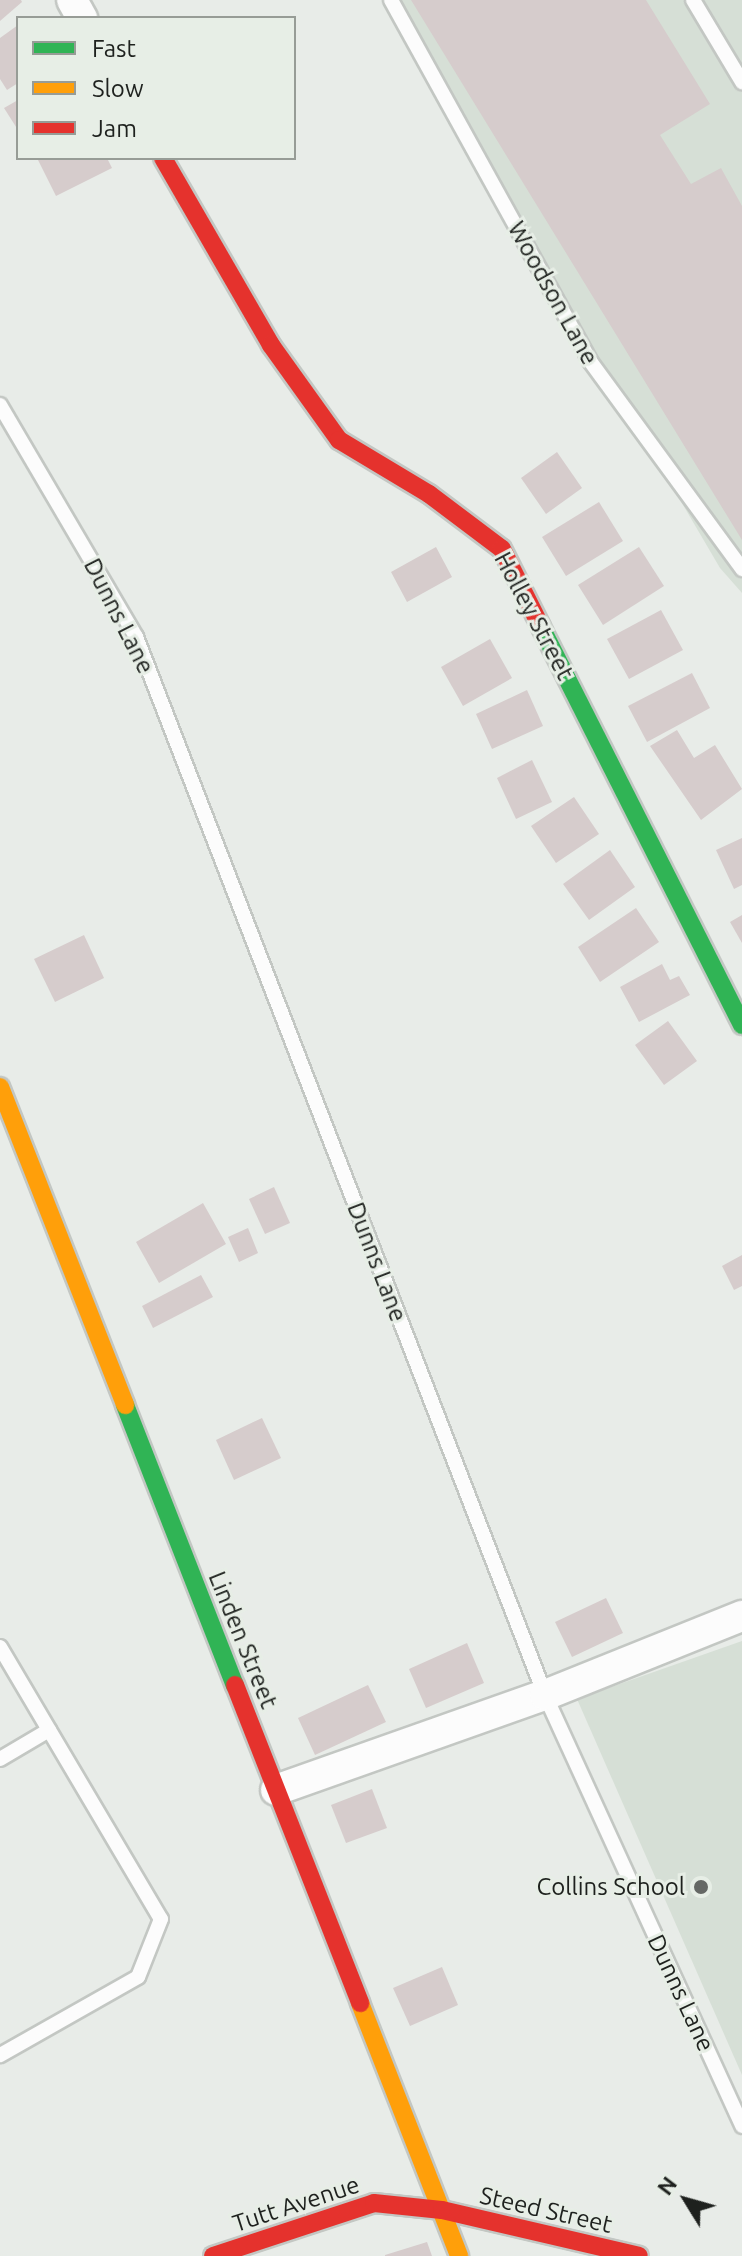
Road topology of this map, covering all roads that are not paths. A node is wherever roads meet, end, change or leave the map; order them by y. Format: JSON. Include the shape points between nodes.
{"nodes":[{"id":1,"x":391,"y":0,"type":"edge"},
{"id":2,"x":693,"y":0,"type":"edge"},
{"id":3,"x":742,"y":82,"type":"edge"},
{"id":4,"x":164,"y":160,"type":"edge"},
{"id":5,"x":0,"y":405,"type":"edge"},
{"id":6,"x":742,"y":569,"type":"edge"},
{"id":7,"x":742,"y":1025,"type":"edge"},
{"id":8,"x":0,"y":1087,"type":"edge"},
{"id":9,"x":742,"y":1616,"type":"edge"},
{"id":10,"x":0,"y":1647,"type":"edge"},
{"id":11,"x":545,"y":1695,"type":"junction"},
{"id":12,"x":49,"y":1730,"type":"junction"},
{"id":13,"x":0,"y":1759,"type":"edge"},
{"id":14,"x":276,"y":1790,"type":"junction"},
{"id":15,"x":0,"y":2055,"type":"edge"},
{"id":16,"x":742,"y":2126,"type":"edge"},
{"id":17,"x":442,"y":2210,"type":"junction"},
{"id":18,"x":213,"y":2256,"type":"edge"},
{"id":19,"x":459,"y":2256,"type":"edge"},
{"id":20,"x":639,"y":2256,"type":"edge"}],
"edges":[{"from":1,"to":6,"type":"lane","name":"Woodson Lane","via":[[590,361]]},
{"from":2,"to":3,"type":"lane"},
{"from":4,"to":7,"type":"street","name":"Holley Street","via":[[271,345],[339,440],[429,494],[502,549]]},
{"from":5,"to":11,"type":"lane","name":"Dunns Lane","via":[[136,637]]},
{"from":8,"to":14,"type":"street","name":"Linden Street"},
{"from":9,"to":11,"type":"street"},
{"from":10,"to":12,"type":"lane"},
{"from":11,"to":14,"type":"street"},
{"from":11,"to":16,"type":"lane","name":"Dunns Lane"},
{"from":12,"to":13,"type":"lane"},
{"from":12,"to":15,"type":"lane","via":[[161,1919],[138,1977]]},
{"from":14,"to":17,"type":"street","name":"Linden Street"},
{"from":17,"to":18,"type":"street","name":"Tutt Avenue","via":[[374,2203]]},
{"from":17,"to":19,"type":"street","name":"Linden Street"},
{"from":17,"to":20,"type":"street","name":"Steed Street"}]}
